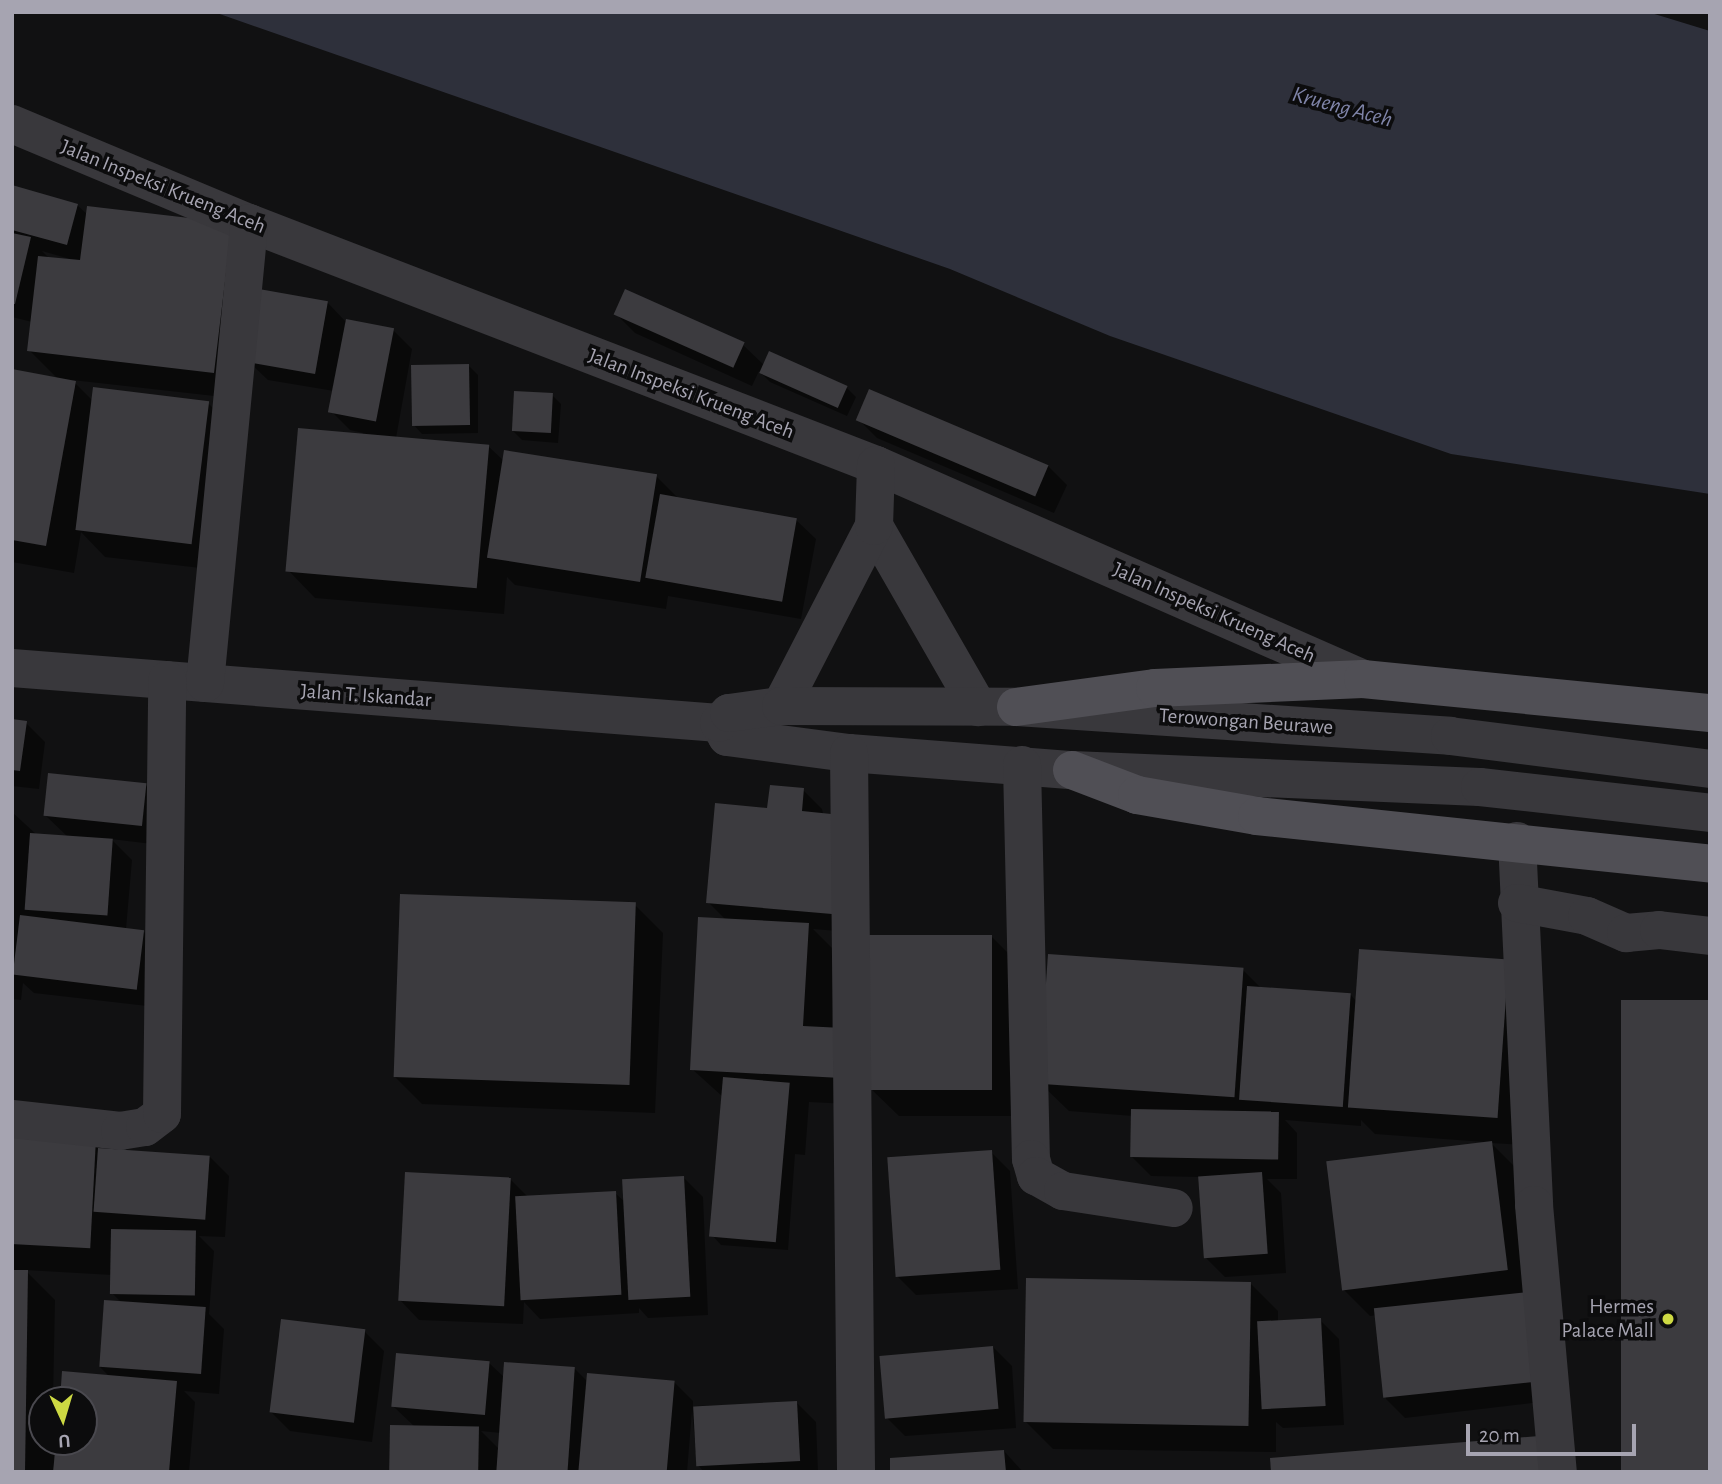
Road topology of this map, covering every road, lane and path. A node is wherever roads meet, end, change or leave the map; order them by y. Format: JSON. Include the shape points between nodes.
{"nodes":[{"id":1,"x":12,"y":124,"type":"edge"},
{"id":2,"x":249,"y":223,"type":"junction"},
{"id":3,"x":876,"y":465,"type":"junction"},
{"id":4,"x":874,"y":526,"type":"junction"},
{"id":5,"x":12,"y":668,"type":"edge"},
{"id":6,"x":1363,"y":679,"type":"junction"},
{"id":7,"x":167,"y":680,"type":"junction"},
{"id":8,"x":205,"y":683,"type":"junction"},
{"id":9,"x":781,"y":706,"type":"junction"},
{"id":10,"x":978,"y":707,"type":"junction"},
{"id":11,"x":1016,"y":707,"type":"junction"},
{"id":12,"x":1710,"y":713,"type":"edge"},
{"id":13,"x":719,"y":723,"type":"junction"},
{"id":14,"x":849,"y":753,"type":"junction"},
{"id":15,"x":1022,"y":765,"type":"junction"},
{"id":16,"x":1710,"y":769,"type":"edge"},
{"id":17,"x":1072,"y":770,"type":"junction"},
{"id":18,"x":1710,"y":813,"type":"edge"},
{"id":19,"x":1517,"y":841,"type":"junction"},
{"id":20,"x":1710,"y":864,"type":"edge"},
{"id":21,"x":1517,"y":904,"type":"junction"},
{"id":22,"x":1710,"y":936,"type":"edge"},
{"id":23,"x":12,"y":1119,"type":"edge"},
{"id":24,"x":1174,"y":1208,"type":"dead end"},
{"id":25,"x":856,"y":1472,"type":"edge"},
{"id":26,"x":1558,"y":1472,"type":"edge"}],
"edges":[{"from":1,"to":2,"type":"street","name":"Jalan Inspeksi Krueng Aceh"},
{"from":2,"to":3,"type":"street","name":"Jalan Inspeksi Krueng Aceh"},
{"from":2,"to":8,"type":"street"},
{"from":3,"to":4,"type":"street"},
{"from":3,"to":6,"type":"street","name":"Jalan Inspeksi Krueng Aceh"},
{"from":4,"to":9,"type":"street"},
{"from":4,"to":10,"type":"street"},
{"from":5,"to":7,"type":"street","name":"Jalan T. Iskandar"},
{"from":6,"to":11,"type":"main road","via":[[1155,688]]},
{"from":6,"to":12,"type":"main road"},
{"from":7,"to":8,"type":"street","name":"Jalan T. Iskandar"},
{"from":7,"to":23,"type":"street","via":[[162,1114],[145,1127],[120,1131]]},
{"from":8,"to":13,"type":"street","name":"Jalan T. Iskandar"},
{"from":9,"to":10,"type":"street","name":"Terowongan Beurawe"},
{"from":9,"to":13,"type":"street","name":"Jalan T. Iskandar","via":[[729,713]]},
{"from":10,"to":11,"type":"street","name":"Terowongan Beurawe"},
{"from":11,"to":16,"type":"street","name":"Terowongan Beurawe","via":[[1450,736]]},
{"from":13,"to":14,"type":"street","name":"Jalan T. Iskandar","via":[[727,737]]},
{"from":14,"to":15,"type":"street"},
{"from":14,"to":25,"type":"street"},
{"from":15,"to":17,"type":"street"},
{"from":15,"to":24,"type":"street","via":[[1035,1176],[1063,1191]]},
{"from":17,"to":18,"type":"street","via":[[1480,787]]},
{"from":17,"to":19,"type":"main road","via":[[1137,795],[1258,816]]},
{"from":19,"to":20,"type":"main road"},
{"from":19,"to":21,"type":"street"},
{"from":21,"to":22,"type":"street","via":[[1587,916],[1626,933],[1659,930]]},
{"from":21,"to":26,"type":"street","via":[[1534,1205]]}]}
